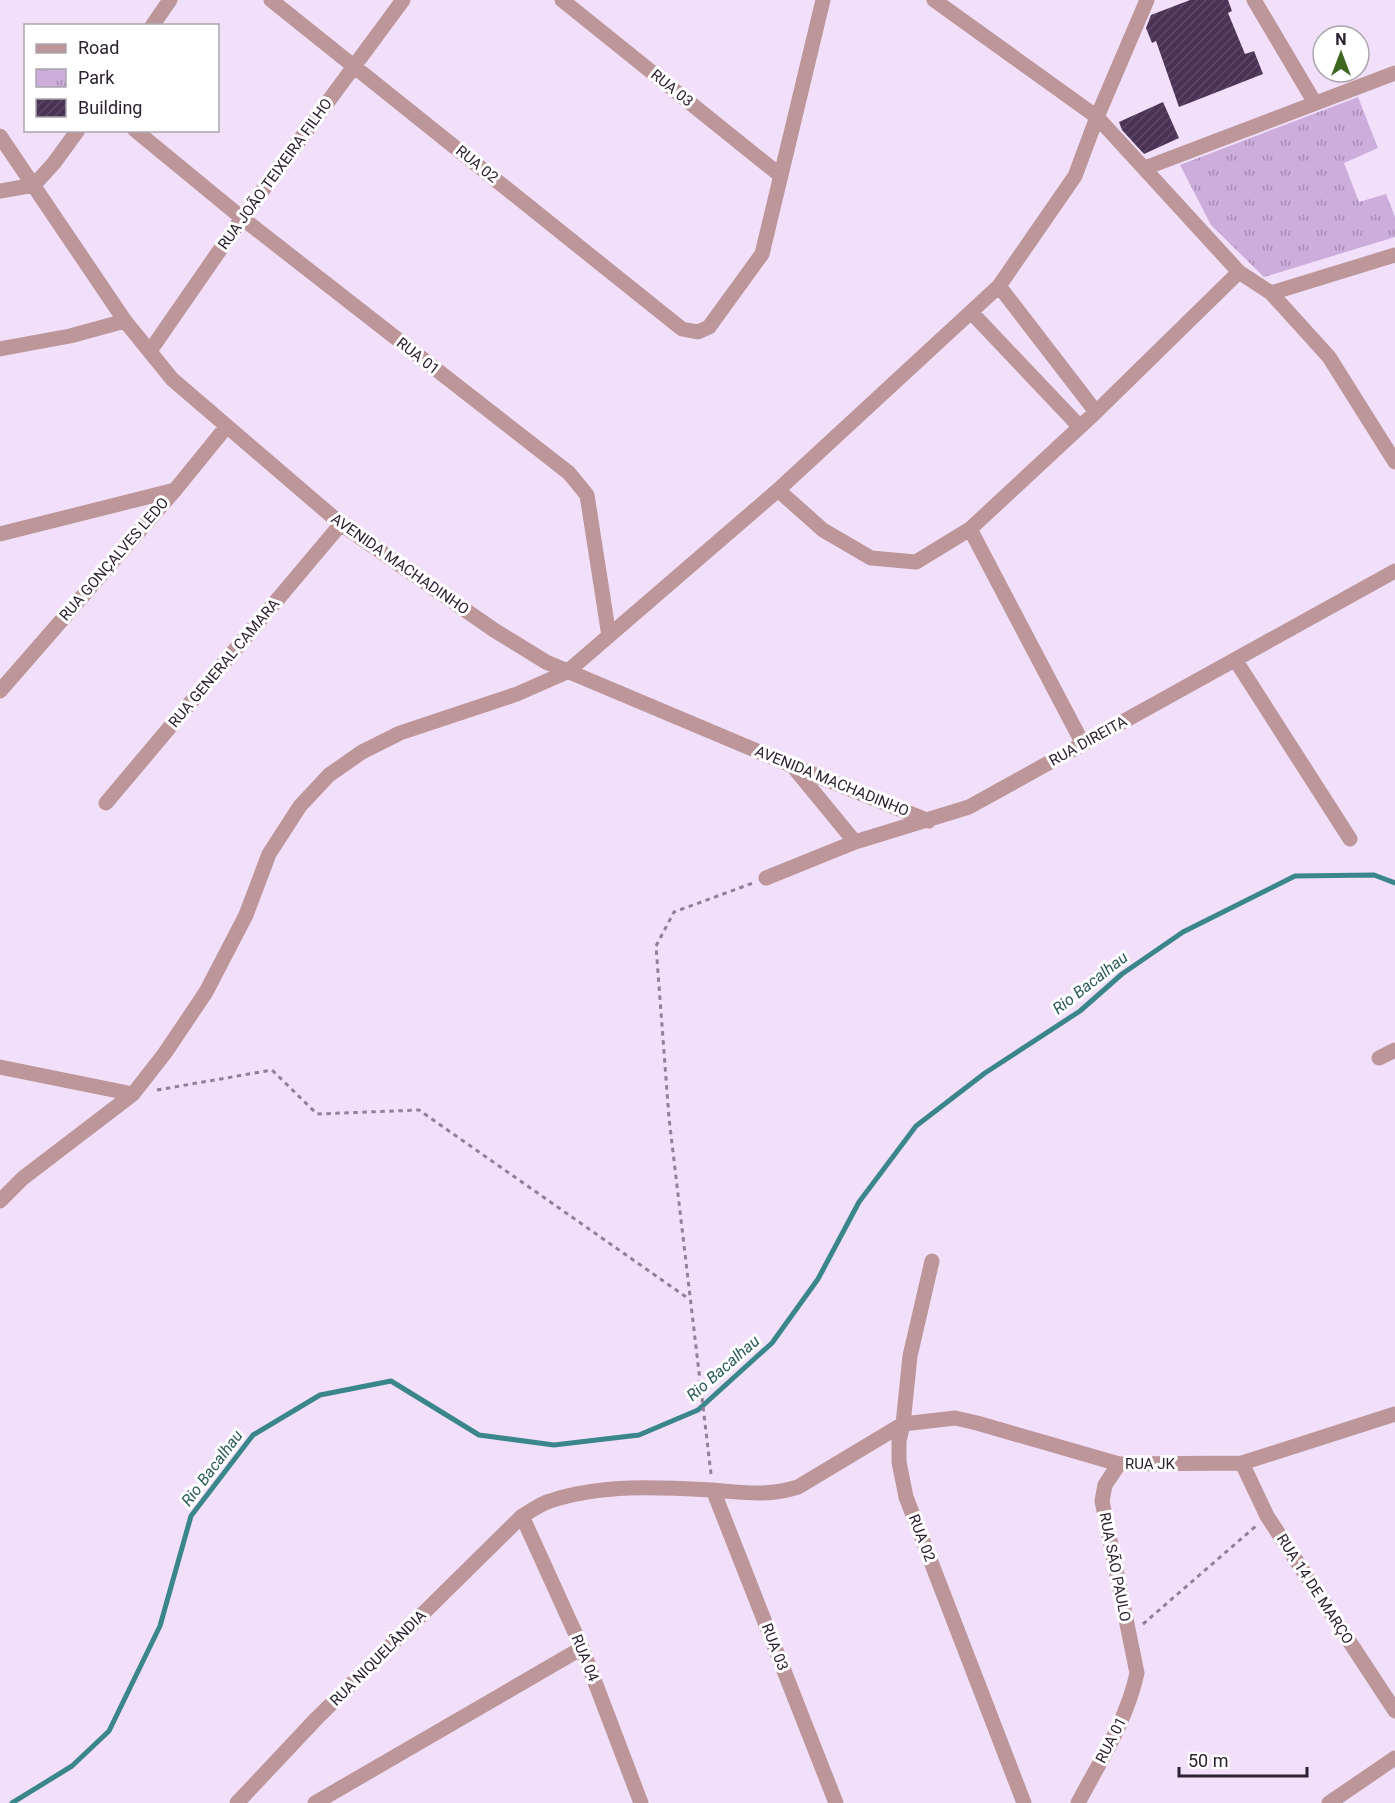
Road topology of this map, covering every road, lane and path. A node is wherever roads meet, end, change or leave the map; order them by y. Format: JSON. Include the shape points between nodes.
{"nodes":[{"id":1,"x":170,"y":0,"type":"edge"},
{"id":2,"x":271,"y":0,"type":"edge"},
{"id":3,"x":403,"y":0,"type":"edge"},
{"id":4,"x":562,"y":0,"type":"edge"},
{"id":5,"x":823,"y":0,"type":"edge"},
{"id":6,"x":934,"y":0,"type":"edge"},
{"id":7,"x":1148,"y":0,"type":"edge"},
{"id":8,"x":1254,"y":0,"type":"edge"},
{"id":9,"x":153,"y":24,"type":"edge"},
{"id":10,"x":354,"y":66,"type":"junction"},
{"id":11,"x":1395,"y":73,"type":"edge"},
{"id":12,"x":1315,"y":104,"type":"junction"},
{"id":13,"x":1097,"y":117,"type":"junction"},
{"id":14,"x":77,"y":132,"type":"edge"},
{"id":15,"x":137,"y":132,"type":"edge"},
{"id":16,"x":0,"y":136,"type":"edge"},
{"id":17,"x":1145,"y":168,"type":"junction"},
{"id":18,"x":781,"y":176,"type":"junction"},
{"id":19,"x":34,"y":185,"type":"junction"},
{"id":20,"x":0,"y":191,"type":"edge"},
{"id":21,"x":242,"y":218,"type":"junction"},
{"id":22,"x":1395,"y":255,"type":"edge"},
{"id":23,"x":1239,"y":272,"type":"junction"},
{"id":24,"x":999,"y":286,"type":"junction"},
{"id":25,"x":1271,"y":293,"type":"junction"},
{"id":26,"x":971,"y":312,"type":"junction"},
{"id":27,"x":125,"y":321,"type":"junction"},
{"id":28,"x":0,"y":349,"type":"edge"},
{"id":29,"x":150,"y":351,"type":"junction"},
{"id":30,"x":1096,"y":412,"type":"junction"},
{"id":31,"x":227,"y":426,"type":"junction"},
{"id":32,"x":1080,"y":427,"type":"junction"},
{"id":33,"x":1395,"y":462,"type":"edge"},
{"id":34,"x":174,"y":490,"type":"junction"},
{"id":35,"x":778,"y":490,"type":"junction"},
{"id":36,"x":341,"y":524,"type":"junction"},
{"id":37,"x":970,"y":529,"type":"junction"},
{"id":38,"x":0,"y":534,"type":"edge"},
{"id":39,"x":1395,"y":572,"type":"edge"},
{"id":40,"x":609,"y":636,"type":"junction"},
{"id":41,"x":1236,"y":661,"type":"junction"},
{"id":42,"x":567,"y":672,"type":"junction"},
{"id":43,"x":0,"y":691,"type":"edge"},
{"id":44,"x":1083,"y":744,"type":"junction"},
{"id":45,"x":793,"y":766,"type":"junction"},
{"id":46,"x":106,"y":803,"type":"dead end"},
{"id":47,"x":929,"y":821,"type":"junction"},
{"id":48,"x":1350,"y":839,"type":"dead end"},
{"id":49,"x":855,"y":842,"type":"junction"},
{"id":50,"x":766,"y":878,"type":"joint"},
{"id":51,"x":1395,"y":1050,"type":"edge"},
{"id":52,"x":1379,"y":1058,"type":"dead end"},
{"id":53,"x":0,"y":1067,"type":"edge"},
{"id":54,"x":133,"y":1094,"type":"junction"},
{"id":55,"x":0,"y":1202,"type":"edge"},
{"id":56,"x":932,"y":1261,"type":"dead end"},
{"id":57,"x":689,"y":1299,"type":"junction"},
{"id":58,"x":1395,"y":1413,"type":"edge"},
{"id":59,"x":903,"y":1424,"type":"junction"},
{"id":60,"x":1242,"y":1463,"type":"junction"},
{"id":61,"x":1119,"y":1464,"type":"junction"},
{"id":62,"x":713,"y":1490,"type":"junction"},
{"id":63,"x":522,"y":1516,"type":"junction"},
{"id":64,"x":1267,"y":1516,"type":"junction"},
{"id":65,"x":1128,"y":1637,"type":"junction"},
{"id":66,"x":582,"y":1647,"type":"junction"},
{"id":67,"x":1137,"y":1673,"type":"joint"},
{"id":68,"x":1395,"y":1711,"type":"edge"},
{"id":69,"x":1395,"y":1758,"type":"edge"},
{"id":70,"x":237,"y":1803,"type":"edge"},
{"id":71,"x":315,"y":1803,"type":"edge"},
{"id":72,"x":641,"y":1803,"type":"edge"},
{"id":73,"x":836,"y":1803,"type":"edge"},
{"id":74,"x":1024,"y":1803,"type":"edge"},
{"id":75,"x":1078,"y":1803,"type":"edge"},
{"id":76,"x":1329,"y":1803,"type":"edge"}],
"edges":[{"from":1,"to":9,"type":"street"},
{"from":2,"to":10,"type":"street","name":"RUA 02"},
{"from":3,"to":10,"type":"street","name":"RUA JOÃO TEIXEIRA FILHO"},
{"from":4,"to":18,"type":"street","name":"RUA 03"},
{"from":5,"to":18,"type":"street"},
{"from":6,"to":13,"type":"street"},
{"from":7,"to":13,"type":"street"},
{"from":8,"to":12,"type":"street"},
{"from":10,"to":18,"type":"street","name":"RUA 02","via":[[682,329],[698,332],[709,327],[762,254]]},
{"from":10,"to":21,"type":"street","name":"RUA JOÃO TEIXEIRA FILHO"},
{"from":11,"to":12,"type":"street"},
{"from":12,"to":17,"type":"street"},
{"from":13,"to":17,"type":"street"},
{"from":13,"to":24,"type":"street","via":[[1075,176]]},
{"from":14,"to":19,"type":"street"},
{"from":15,"to":21,"type":"street","name":"RUA 01"},
{"from":16,"to":19,"type":"street","name":"AVENIDA MACHADINHO"},
{"from":17,"to":23,"type":"street"},
{"from":19,"to":20,"type":"street"},
{"from":19,"to":27,"type":"street","name":"AVENIDA MACHADINHO"},
{"from":21,"to":29,"type":"street","name":"RUA JOÃO TEIXEIRA FILHO"},
{"from":21,"to":40,"type":"street","name":"RUA 01","via":[[569,473],[587,495]]},
{"from":22,"to":25,"type":"street"},
{"from":23,"to":25,"type":"street"},
{"from":23,"to":30,"type":"street"},
{"from":24,"to":26,"type":"street"},
{"from":24,"to":30,"type":"street"},
{"from":25,"to":33,"type":"street","via":[[1329,357]]},
{"from":26,"to":32,"type":"street"},
{"from":26,"to":35,"type":"street"},
{"from":27,"to":28,"type":"street"},
{"from":27,"to":29,"type":"street","name":"AVENIDA MACHADINHO"},
{"from":29,"to":31,"type":"street","name":"AVENIDA MACHADINHO","via":[[172,379]]},
{"from":30,"to":32,"type":"street"},
{"from":31,"to":34,"type":"street","name":"RUA GONÇALVES LEDO"},
{"from":31,"to":36,"type":"street","name":"AVENIDA MACHADINHO"},
{"from":32,"to":37,"type":"street"},
{"from":34,"to":38,"type":"street"},
{"from":34,"to":43,"type":"street","name":"RUA GONÇALVES LEDO"},
{"from":35,"to":37,"type":"street","via":[[823,530],[872,558],[916,562]]},
{"from":35,"to":40,"type":"street"},
{"from":36,"to":42,"type":"street","name":"AVENIDA MACHADINHO","via":[[494,630]]},
{"from":36,"to":46,"type":"street","name":"RUA GENERAL CAMARA"},
{"from":37,"to":44,"type":"street"},
{"from":39,"to":41,"type":"street","name":"RUA DIREITA"},
{"from":40,"to":42,"type":"street"},
{"from":41,"to":44,"type":"street","name":"RUA DIREITA"},
{"from":41,"to":48,"type":"street"},
{"from":42,"to":45,"type":"street","name":"AVENIDA MACHADINHO"},
{"from":42,"to":54,"type":"street","via":[[517,694],[400,733],[329,775],[300,806],[269,854],[246,915],[206,992]]},
{"from":44,"to":47,"type":"street","name":"RUA DIREITA","via":[[969,807]]},
{"from":45,"to":47,"type":"street","name":"AVENIDA MACHADINHO"},
{"from":45,"to":49,"type":"street"},
{"from":47,"to":49,"type":"street","name":"RUA DIREITA"},
{"from":49,"to":50,"type":"street","name":"RUA DIREITA"},
{"from":50,"to":57,"type":"path","via":[[674,912],[656,946],[669,1118]]},
{"from":51,"to":52,"type":"street"},
{"from":53,"to":54,"type":"street"},
{"from":54,"to":55,"type":"street","via":[[23,1178]]},
{"from":54,"to":57,"type":"path","via":[[272,1070],[317,1114],[418,1110]]},
{"from":56,"to":59,"type":"street","name":"RUA 02","via":[[910,1356]]},
{"from":57,"to":62,"type":"path"},
{"from":58,"to":60,"type":"street","name":"RUA JK"},
{"from":59,"to":61,"type":"street","name":"RUA JK","via":[[955,1418]]},
{"from":59,"to":62,"type":"street","name":"RUA NIQUELÂNDIA","via":[[798,1488],[755,1494]]},
{"from":59,"to":74,"type":"street","name":"RUA 02","via":[[899,1462],[906,1497]]},
{"from":60,"to":61,"type":"street","name":"RUA JK"},
{"from":60,"to":64,"type":"street","name":"RUA 14 DE MARÇO"},
{"from":61,"to":65,"type":"street","name":"RUA SÃO PAULO","via":[[1105,1485],[1102,1501]]},
{"from":62,"to":63,"type":"street","name":"RUA NIQUELÂNDIA","via":[[594,1490],[548,1502]]},
{"from":62,"to":73,"type":"street","name":"RUA 03"},
{"from":63,"to":66,"type":"street","name":"RUA 04"},
{"from":63,"to":70,"type":"street","name":"RUA NIQUELÂNDIA","via":[[316,1719]]},
{"from":64,"to":65,"type":"path"},
{"from":64,"to":68,"type":"street","name":"RUA 14 DE MARÇO"},
{"from":65,"to":67,"type":"street","name":"RUA SÃO PAULO"},
{"from":66,"to":71,"type":"street"},
{"from":66,"to":72,"type":"street","name":"RUA 04"},
{"from":67,"to":75,"type":"street","name":"RUA 01","via":[[1132,1698]]},
{"from":69,"to":76,"type":"street"}]}
